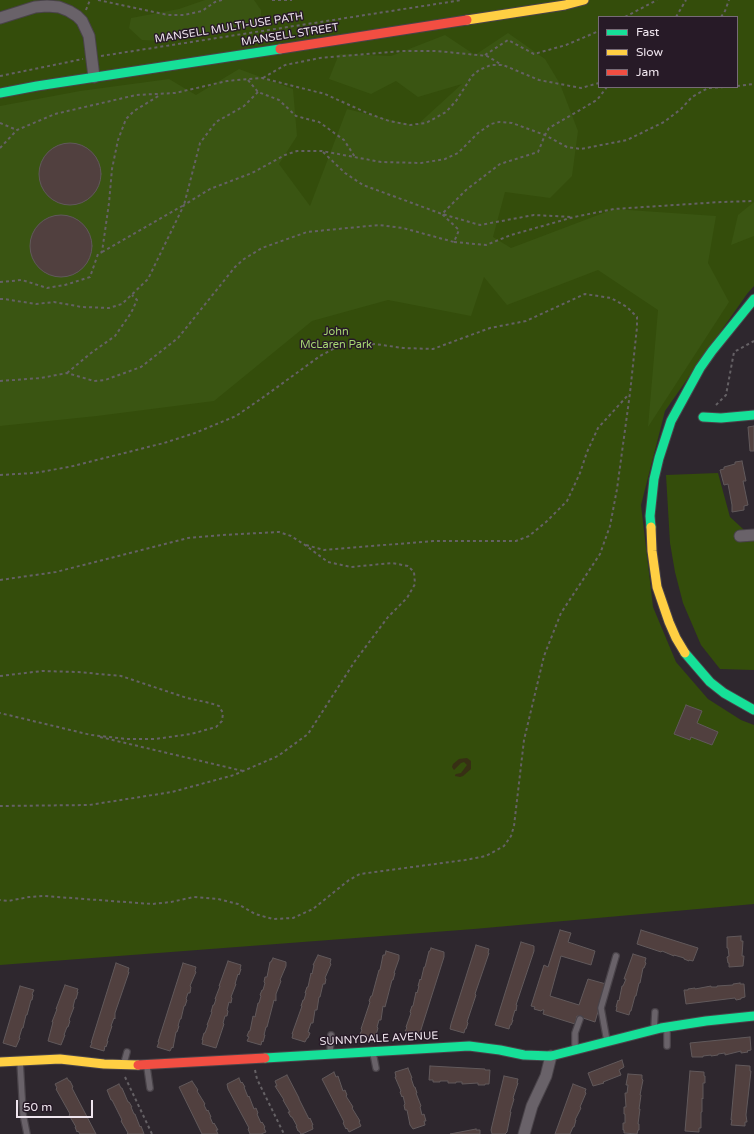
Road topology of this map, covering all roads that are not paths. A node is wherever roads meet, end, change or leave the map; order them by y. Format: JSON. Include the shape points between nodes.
{"nodes":[{"id":1,"x":584,"y":0,"type":"edge"},
{"id":2,"x":0,"y":18,"type":"edge"},
{"id":3,"x":94,"y":77,"type":"junction"},
{"id":4,"x":0,"y":93,"type":"edge"},
{"id":5,"x":754,"y":299,"type":"edge"},
{"id":6,"x":754,"y":415,"type":"edge"},
{"id":7,"x":703,"y":417,"type":"road end"},
{"id":8,"x":754,"y":535,"type":"edge"},
{"id":9,"x":740,"y":536,"type":"dead end"},
{"id":10,"x":754,"y":710,"type":"edge"},
{"id":11,"x":616,"y":956,"type":"dead end"},
{"id":12,"x":655,"y":1012,"type":"dead end"},
{"id":13,"x":754,"y":1016,"type":"edge"},
{"id":14,"x":580,"y":1020,"type":"dead end"},
{"id":15,"x":667,"y":1027,"type":"junction"},
{"id":16,"x":654,"y":1030,"type":"junction"},
{"id":17,"x":331,"y":1035,"type":"dead end"},
{"id":18,"x":607,"y":1041,"type":"junction"},
{"id":19,"x":667,"y":1046,"type":"dead end"},
{"id":20,"x":373,"y":1051,"type":"junction"},
{"id":21,"x":576,"y":1051,"type":"junction"},
{"id":22,"x":127,"y":1052,"type":"dead end"},
{"id":23,"x":330,"y":1054,"type":"junction"},
{"id":24,"x":551,"y":1056,"type":"junction"},
{"id":25,"x":20,"y":1061,"type":"junction"},
{"id":26,"x":0,"y":1062,"type":"edge"},
{"id":27,"x":147,"y":1065,"type":"junction"},
{"id":28,"x":123,"y":1066,"type":"junction"},
{"id":29,"x":376,"y":1068,"type":"dead end"},
{"id":30,"x":150,"y":1088,"type":"dead end"},
{"id":31,"x":26,"y":1134,"type":"edge"},
{"id":32,"x":524,"y":1134,"type":"edge"}],
"edges":[{"from":1,"to":3,"type":"street","name":"MANSELL STREET"},
{"from":2,"to":3,"type":"street","via":[[47,6],[59,7],[77,16],[89,36]]},
{"from":3,"to":4,"type":"street","name":"MANSELL STREET"},
{"from":5,"to":10,"type":"street","via":[[700,368],[671,421],[654,479],[650,516],[657,587],[676,638],[710,682]]},
{"from":6,"to":7,"type":"street"},
{"from":8,"to":9,"type":"street"},
{"from":11,"to":18,"type":"lane","via":[[601,1008]]},
{"from":12,"to":16,"type":"lane"},
{"from":13,"to":15,"type":"street","name":"SUNNYDALE AVENUE"},
{"from":14,"to":21,"type":"lane","via":[[575,1034]]},
{"from":15,"to":16,"type":"street","name":"SUNNYDALE AVENUE"},
{"from":15,"to":19,"type":"lane"},
{"from":16,"to":18,"type":"street","name":"SUNNYDALE AVENUE"},
{"from":17,"to":23,"type":"lane"},
{"from":18,"to":21,"type":"street","name":"SUNNYDALE AVENUE"},
{"from":20,"to":23,"type":"street","name":"SUNNYDALE AVENUE"},
{"from":20,"to":24,"type":"street","name":"SUNNYDALE AVENUE","via":[[469,1046],[524,1055]]},
{"from":20,"to":29,"type":"lane"},
{"from":21,"to":24,"type":"street","name":"SUNNYDALE AVENUE"},
{"from":22,"to":28,"type":"lane"},
{"from":23,"to":27,"type":"street","name":"SUNNYDALE AVENUE"},
{"from":24,"to":32,"type":"street"},
{"from":25,"to":26,"type":"street","name":"SUNNYDALE AVENUE"},
{"from":25,"to":28,"type":"street","name":"SUNNYDALE AVENUE","via":[[60,1059]]},
{"from":25,"to":31,"type":"lane"},
{"from":27,"to":28,"type":"street","name":"SUNNYDALE AVENUE"},
{"from":27,"to":30,"type":"lane"}]}
